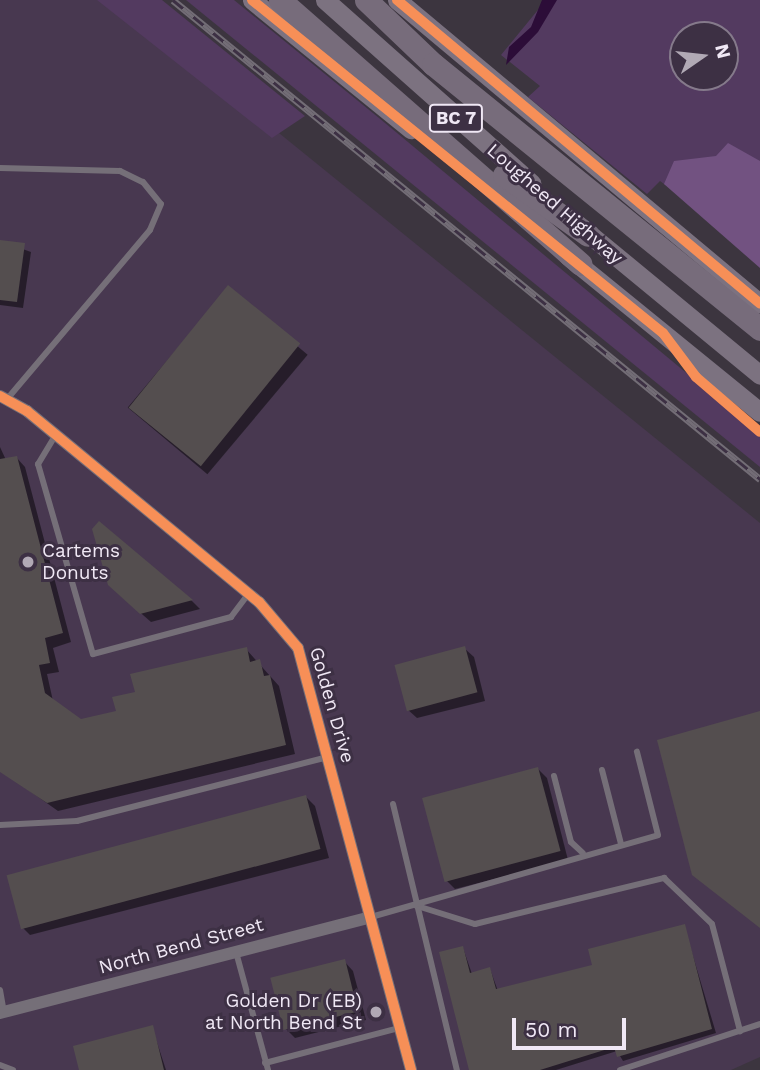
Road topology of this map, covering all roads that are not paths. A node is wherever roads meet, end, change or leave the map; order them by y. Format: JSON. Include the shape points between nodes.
{"nodes":[{"id":1,"x":252,"y":0,"type":"edge"},
{"id":2,"x":279,"y":0,"type":"edge"},
{"id":3,"x":295,"y":0,"type":"edge"},
{"id":4,"x":325,"y":0,"type":"edge"},
{"id":5,"x":366,"y":0,"type":"edge"},
{"id":6,"x":397,"y":0,"type":"edge"},
{"id":7,"x":0,"y":167,"type":"edge"},
{"id":8,"x":589,"y":235,"type":"junction"},
{"id":9,"x":580,"y":264,"type":"junction"},
{"id":10,"x":760,"y":304,"type":"edge"},
{"id":11,"x":760,"y":329,"type":"edge"},
{"id":12,"x":760,"y":375,"type":"edge"},
{"id":13,"x":4,"y":398,"type":"edge"},
{"id":14,"x":760,"y":412,"type":"edge"},
{"id":15,"x":55,"y":436,"type":"junction"},
{"id":16,"x":248,"y":593,"type":"junction"},
{"id":17,"x":637,"y":752,"type":"dead end"},
{"id":18,"x":329,"y":757,"type":"junction"},
{"id":19,"x":602,"y":770,"type":"dead end"},
{"id":20,"x":554,"y":776,"type":"dead end"},
{"id":21,"x":393,"y":804,"type":"dead end"},
{"id":22,"x":0,"y":825,"type":"edge"},
{"id":23,"x":621,"y":844,"type":"junction"},
{"id":24,"x":583,"y":853,"type":"junction"},
{"id":25,"x":414,"y":905,"type":"junction"},
{"id":26,"x":371,"y":917,"type":"junction"},
{"id":27,"x":236,"y":951,"type":"junction"},
{"id":28,"x":0,"y":990,"type":"edge"},
{"id":29,"x":2,"y":1012,"type":"edge"},
{"id":30,"x":760,"y":1024,"type":"edge"},
{"id":31,"x":400,"y":1027,"type":"junction"},
{"id":32,"x":740,"y":1031,"type":"junction"},
{"id":33,"x":0,"y":1065,"type":"edge"},
{"id":34,"x":267,"y":1066,"type":"edge"},
{"id":35,"x":13,"y":1070,"type":"edge"},
{"id":36,"x":411,"y":1070,"type":"edge"},
{"id":37,"x":457,"y":1070,"type":"edge"},
{"id":38,"x":620,"y":1070,"type":"edge"}],
"edges":[{"from":1,"to":9,"type":"main road"},
{"from":2,"to":9,"type":"highway"},
{"from":3,"to":8,"type":"highway","via":[[496,169]]},
{"from":4,"to":8,"type":"main road","name":"Lougheed Highway","number":"BC 7"},
{"from":5,"to":11,"type":"highway","via":[[433,64]]},
{"from":6,"to":10,"type":"main road","number":"BC 7","via":[[502,94]]},
{"from":7,"to":13,"type":"lane","via":[[120,171],[143,182],[161,204],[155,223]]},
{"from":8,"to":12,"type":"main road","name":"Lougheed Highway","number":"BC 7"},
{"from":9,"to":14,"type":"main road"},
{"from":13,"to":15,"type":"street","name":"Golden Drive"},
{"from":15,"to":16,"type":"street","name":"Golden Drive"},
{"from":15,"to":16,"type":"lane","via":[[38,464],[93,654],[231,617]]},
{"from":16,"to":18,"type":"street","name":"Golden Drive","via":[[298,648]]},
{"from":17,"to":23,"type":"lane","via":[[658,835]]},
{"from":18,"to":22,"type":"lane","via":[[77,821]]},
{"from":18,"to":26,"type":"street","name":"Golden Drive"},
{"from":19,"to":23,"type":"lane"},
{"from":20,"to":24,"type":"lane","via":[[571,842]]},
{"from":21,"to":25,"type":"lane","via":[[415,886]]},
{"from":23,"to":24,"type":"lane"},
{"from":24,"to":25,"type":"lane","via":[[566,866]]},
{"from":25,"to":26,"type":"lane"},
{"from":25,"to":32,"type":"lane","via":[[475,924],[664,878],[712,924]]},
{"from":25,"to":37,"type":"lane"},
{"from":26,"to":27,"type":"street","name":"North Bend Street"},
{"from":26,"to":31,"type":"street","name":"Golden Drive"},
{"from":27,"to":29,"type":"street","name":"North Bend Street"},
{"from":27,"to":34,"type":"lane"},
{"from":28,"to":29,"type":"lane"},
{"from":30,"to":32,"type":"lane"},
{"from":31,"to":34,"type":"lane"},
{"from":31,"to":36,"type":"street","name":"Golden Drive"},
{"from":32,"to":38,"type":"lane"},
{"from":33,"to":35,"type":"lane"}]}
